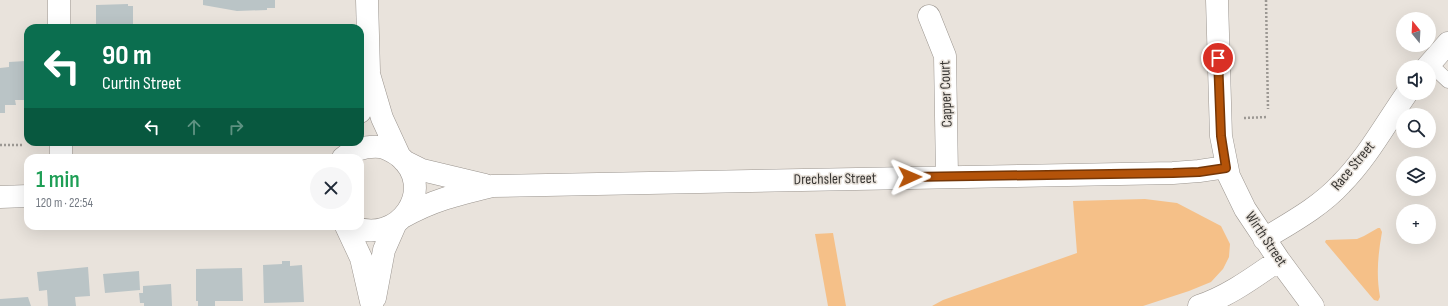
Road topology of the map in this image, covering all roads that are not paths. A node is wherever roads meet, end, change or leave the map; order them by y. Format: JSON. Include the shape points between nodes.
{"nodes":[{"id":1,"x":59,"y":0,"type":"edge"},
{"id":2,"x":367,"y":0,"type":"edge"},
{"id":3,"x":1217,"y":0,"type":"edge"},
{"id":4,"x":929,"y":16,"type":"dead end"},
{"id":5,"x":59,"y":24,"type":"edge"},
{"id":6,"x":1448,"y":44,"type":"edge"},
{"id":7,"x":1433,"y":60,"type":"edge"},
{"id":8,"x":369,"y":71,"type":"junction"},
{"id":9,"x":1436,"y":72,"type":"edge"},
{"id":10,"x":1448,"y":81,"type":"edge"},
{"id":11,"x":364,"y":94,"type":"edge"},
{"id":12,"x":1402,"y":100,"type":"edge"},
{"id":13,"x":346,"y":152,"type":"edge"},
{"id":14,"x":402,"y":159,"type":"junction"},
{"id":15,"x":1226,"y":168,"type":"junction"},
{"id":16,"x":947,"y":176,"type":"junction"},
{"id":17,"x":492,"y":186,"type":"junction"},
{"id":18,"x":24,"y":196,"type":"edge"},
{"id":19,"x":0,"y":197,"type":"edge"},
{"id":20,"x":399,"y":221,"type":"junction"},
{"id":21,"x":348,"y":230,"type":"edge"},
{"id":22,"x":360,"y":230,"type":"edge"},
{"id":23,"x":1264,"y":239,"type":"junction"},
{"id":24,"x":1279,"y":260,"type":"junction"},
{"id":25,"x":373,"y":306,"type":"edge"},
{"id":26,"x":1199,"y":306,"type":"edge"},
{"id":27,"x":1313,"y":306,"type":"edge"}],
"edges":[{"from":1,"to":5,"type":"street"},
{"from":2,"to":8,"type":"street"},
{"from":3,"to":15,"type":"street","name":"Wirth Street","via":[[1221,136]]},
{"from":4,"to":16,"type":"street","name":"Capper Court","via":[[945,56]]},
{"from":6,"to":7,"type":"street"},
{"from":8,"to":11,"type":"street"},
{"from":8,"to":14,"type":"street","via":[[382,118]]},
{"from":9,"to":10,"type":"lane"},
{"from":12,"to":23,"type":"street","name":"Race Street","via":[[1341,185]]},
{"from":13,"to":14,"type":"street","name":"Drechsler Street","via":[[372,146],[384,148]]},
{"from":14,"to":17,"type":"street","name":"Drechsler Street","via":[[422,170]]},
{"from":14,"to":20,"type":"street","via":[[411,171],[414,195],[410,207]]},
{"from":15,"to":16,"type":"street","name":"Drechsler Street","via":[[1173,173]]},
{"from":15,"to":23,"type":"street","name":"Wirth Street","via":[[1242,204]]},
{"from":16,"to":17,"type":"street","name":"Drechsler Street"},
{"from":17,"to":20,"type":"street","name":"Drechsler Street","via":[[440,199]]},
{"from":18,"to":19,"type":"street"},
{"from":20,"to":22,"type":"street","name":"Drechsler Street","via":[[384,229]]},
{"from":20,"to":25,"type":"street","via":[[384,250]]},
{"from":21,"to":25,"type":"street","via":[[361,258]]},
{"from":23,"to":24,"type":"street","name":"Wirth Street"},
{"from":24,"to":26,"type":"street","via":[[1237,289]]},
{"from":24,"to":27,"type":"street","name":"Wirth Street"}]}
